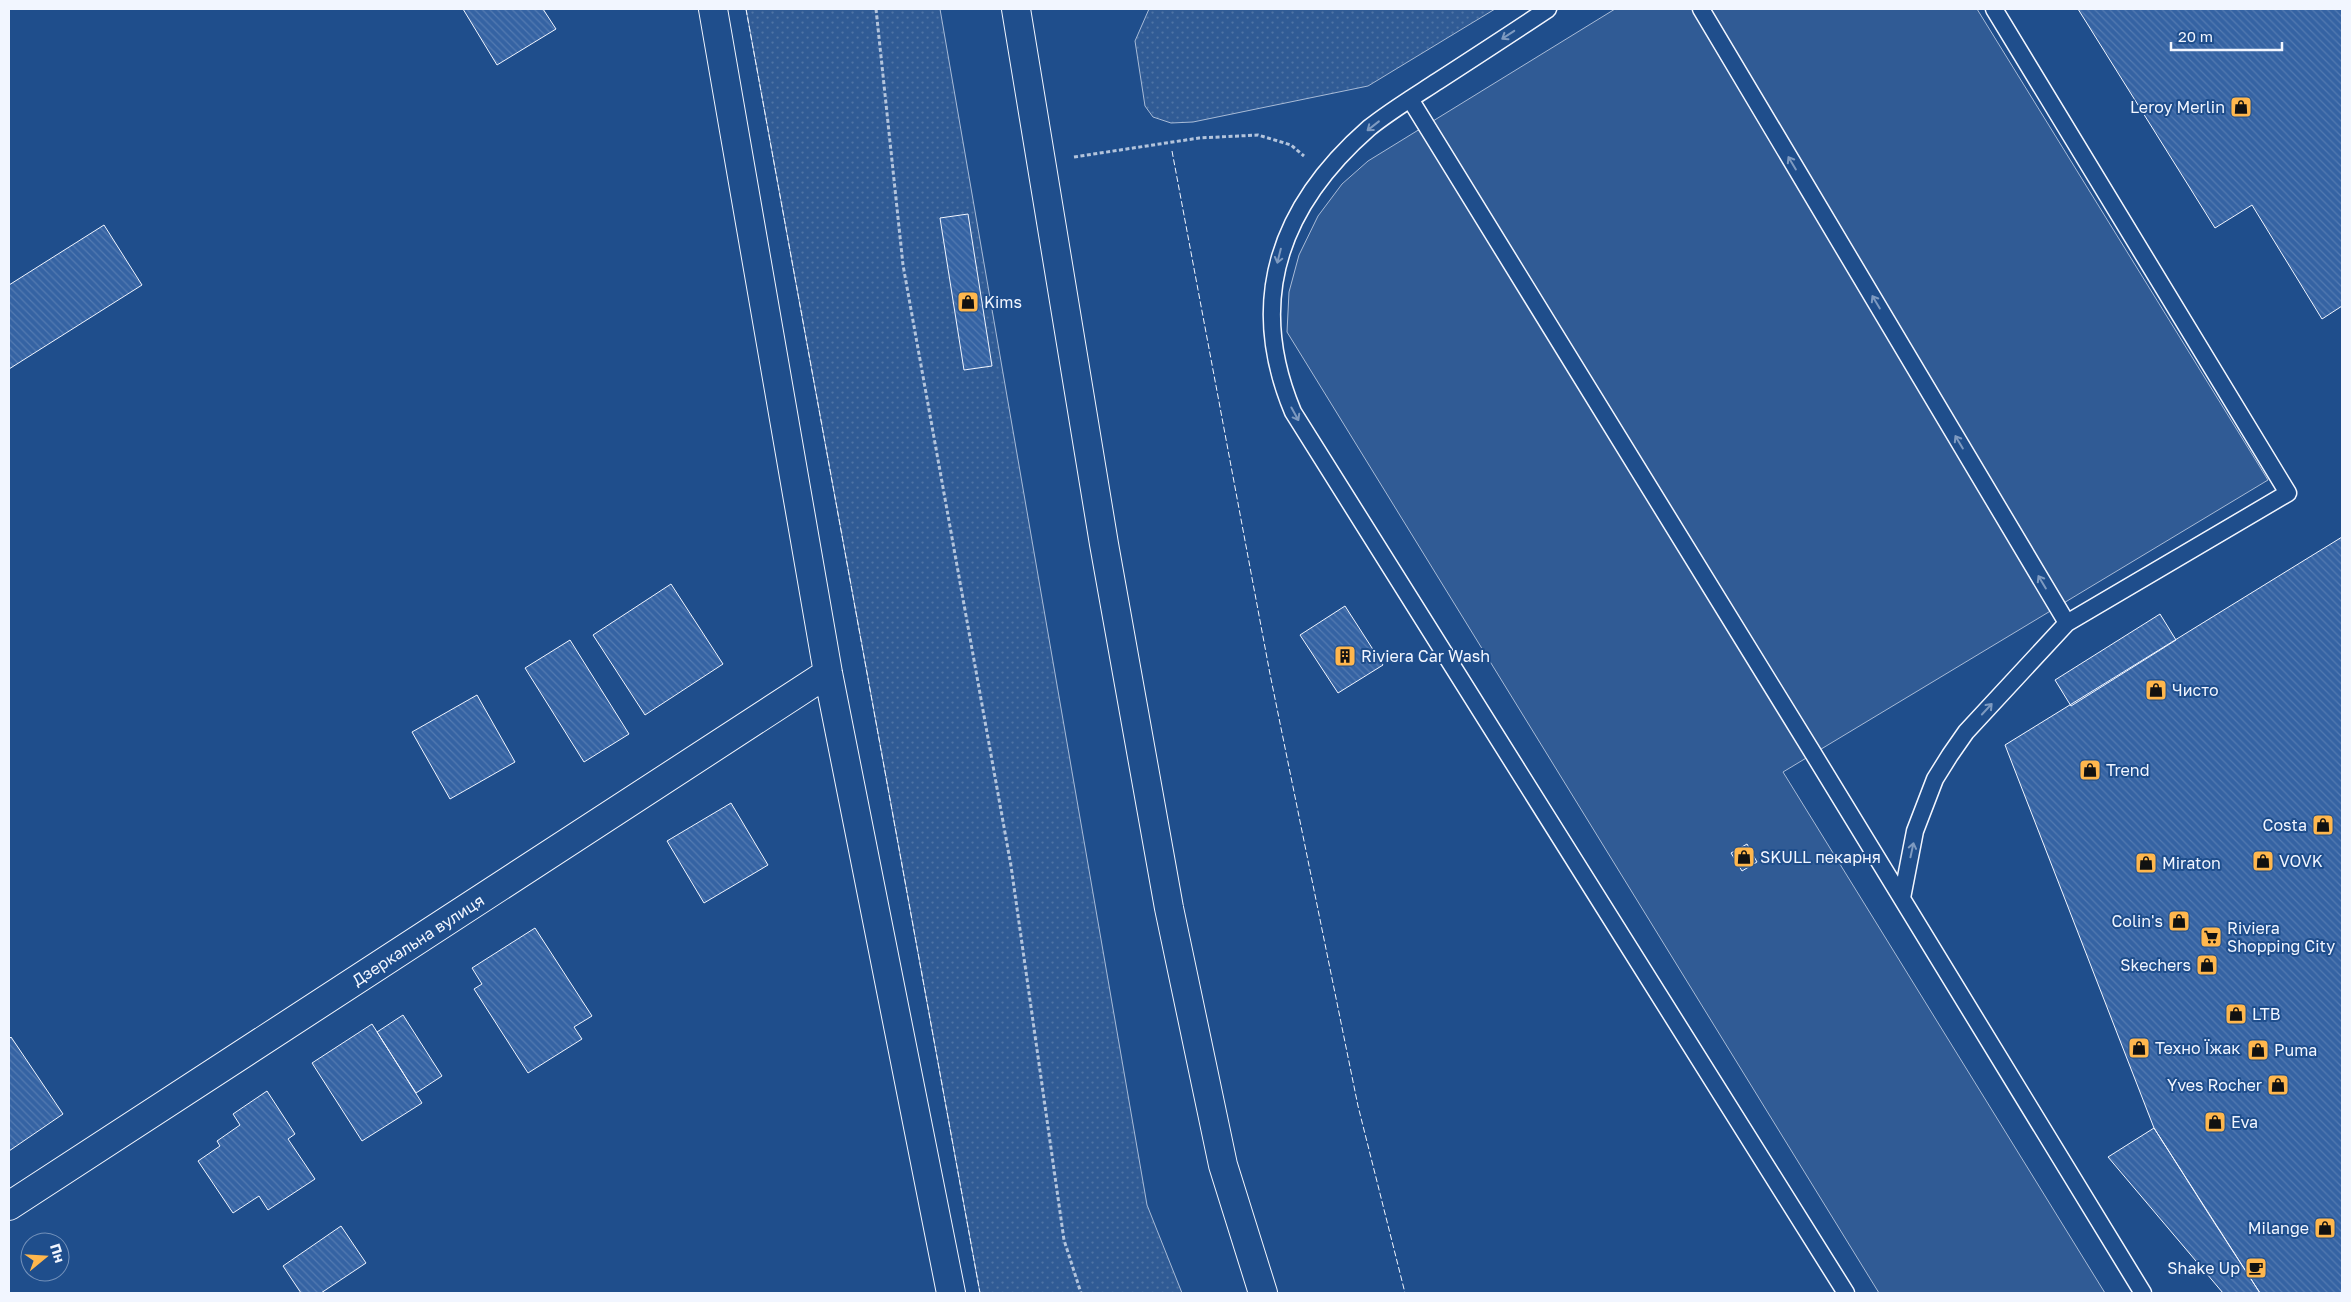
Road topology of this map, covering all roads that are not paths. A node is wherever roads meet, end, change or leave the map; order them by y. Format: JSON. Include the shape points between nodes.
{"nodes":[{"id":1,"x":714,"y":9,"type":"edge"},
{"id":2,"x":1016,"y":9,"type":"edge"},
{"id":3,"x":1548,"y":9,"type":"edge"},
{"id":4,"x":1701,"y":9,"type":"edge"},
{"id":5,"x":1994,"y":9,"type":"edge"},
{"id":6,"x":1410,"y":99,"type":"junction"},
{"id":7,"x":2067,"y":624,"type":"junction"},
{"id":8,"x":828,"y":673,"type":"junction"},
{"id":9,"x":1902,"y":898,"type":"junction"},
{"id":10,"x":9,"y":1206,"type":"edge"},
{"id":11,"x":951,"y":1293,"type":"edge"},
{"id":12,"x":1263,"y":1293,"type":"edge"},
{"id":13,"x":1846,"y":1293,"type":"edge"},
{"id":14,"x":2143,"y":1293,"type":"edge"}],
"edges":[{"from":1,"to":8,"type":"main road"},
{"from":2,"to":12,"type":"main road","via":[[1104,544],[1169,908],[1223,1164]]},
{"from":3,"to":6,"type":"lane","one_way":true},
{"from":7,"to":4,"type":"lane","one_way":true},
{"from":5,"to":7,"type":"lane","via":[[2288,493]]},
{"from":6,"to":9,"type":"lane"},
{"from":6,"to":13,"type":"lane","one_way":true,"via":[[1370,128],[1324,175],[1283,241],[1270,306],[1271,338],[1284,391],[1298,420]]},
{"from":9,"to":7,"type":"lane","one_way":true,"via":[[1916,831],[1940,771],[1966,732]]},
{"from":8,"to":10,"type":"main road","name":"Дзеркальна вулиця"},
{"from":8,"to":11,"type":"main road"},
{"from":9,"to":14,"type":"lane"}]}
